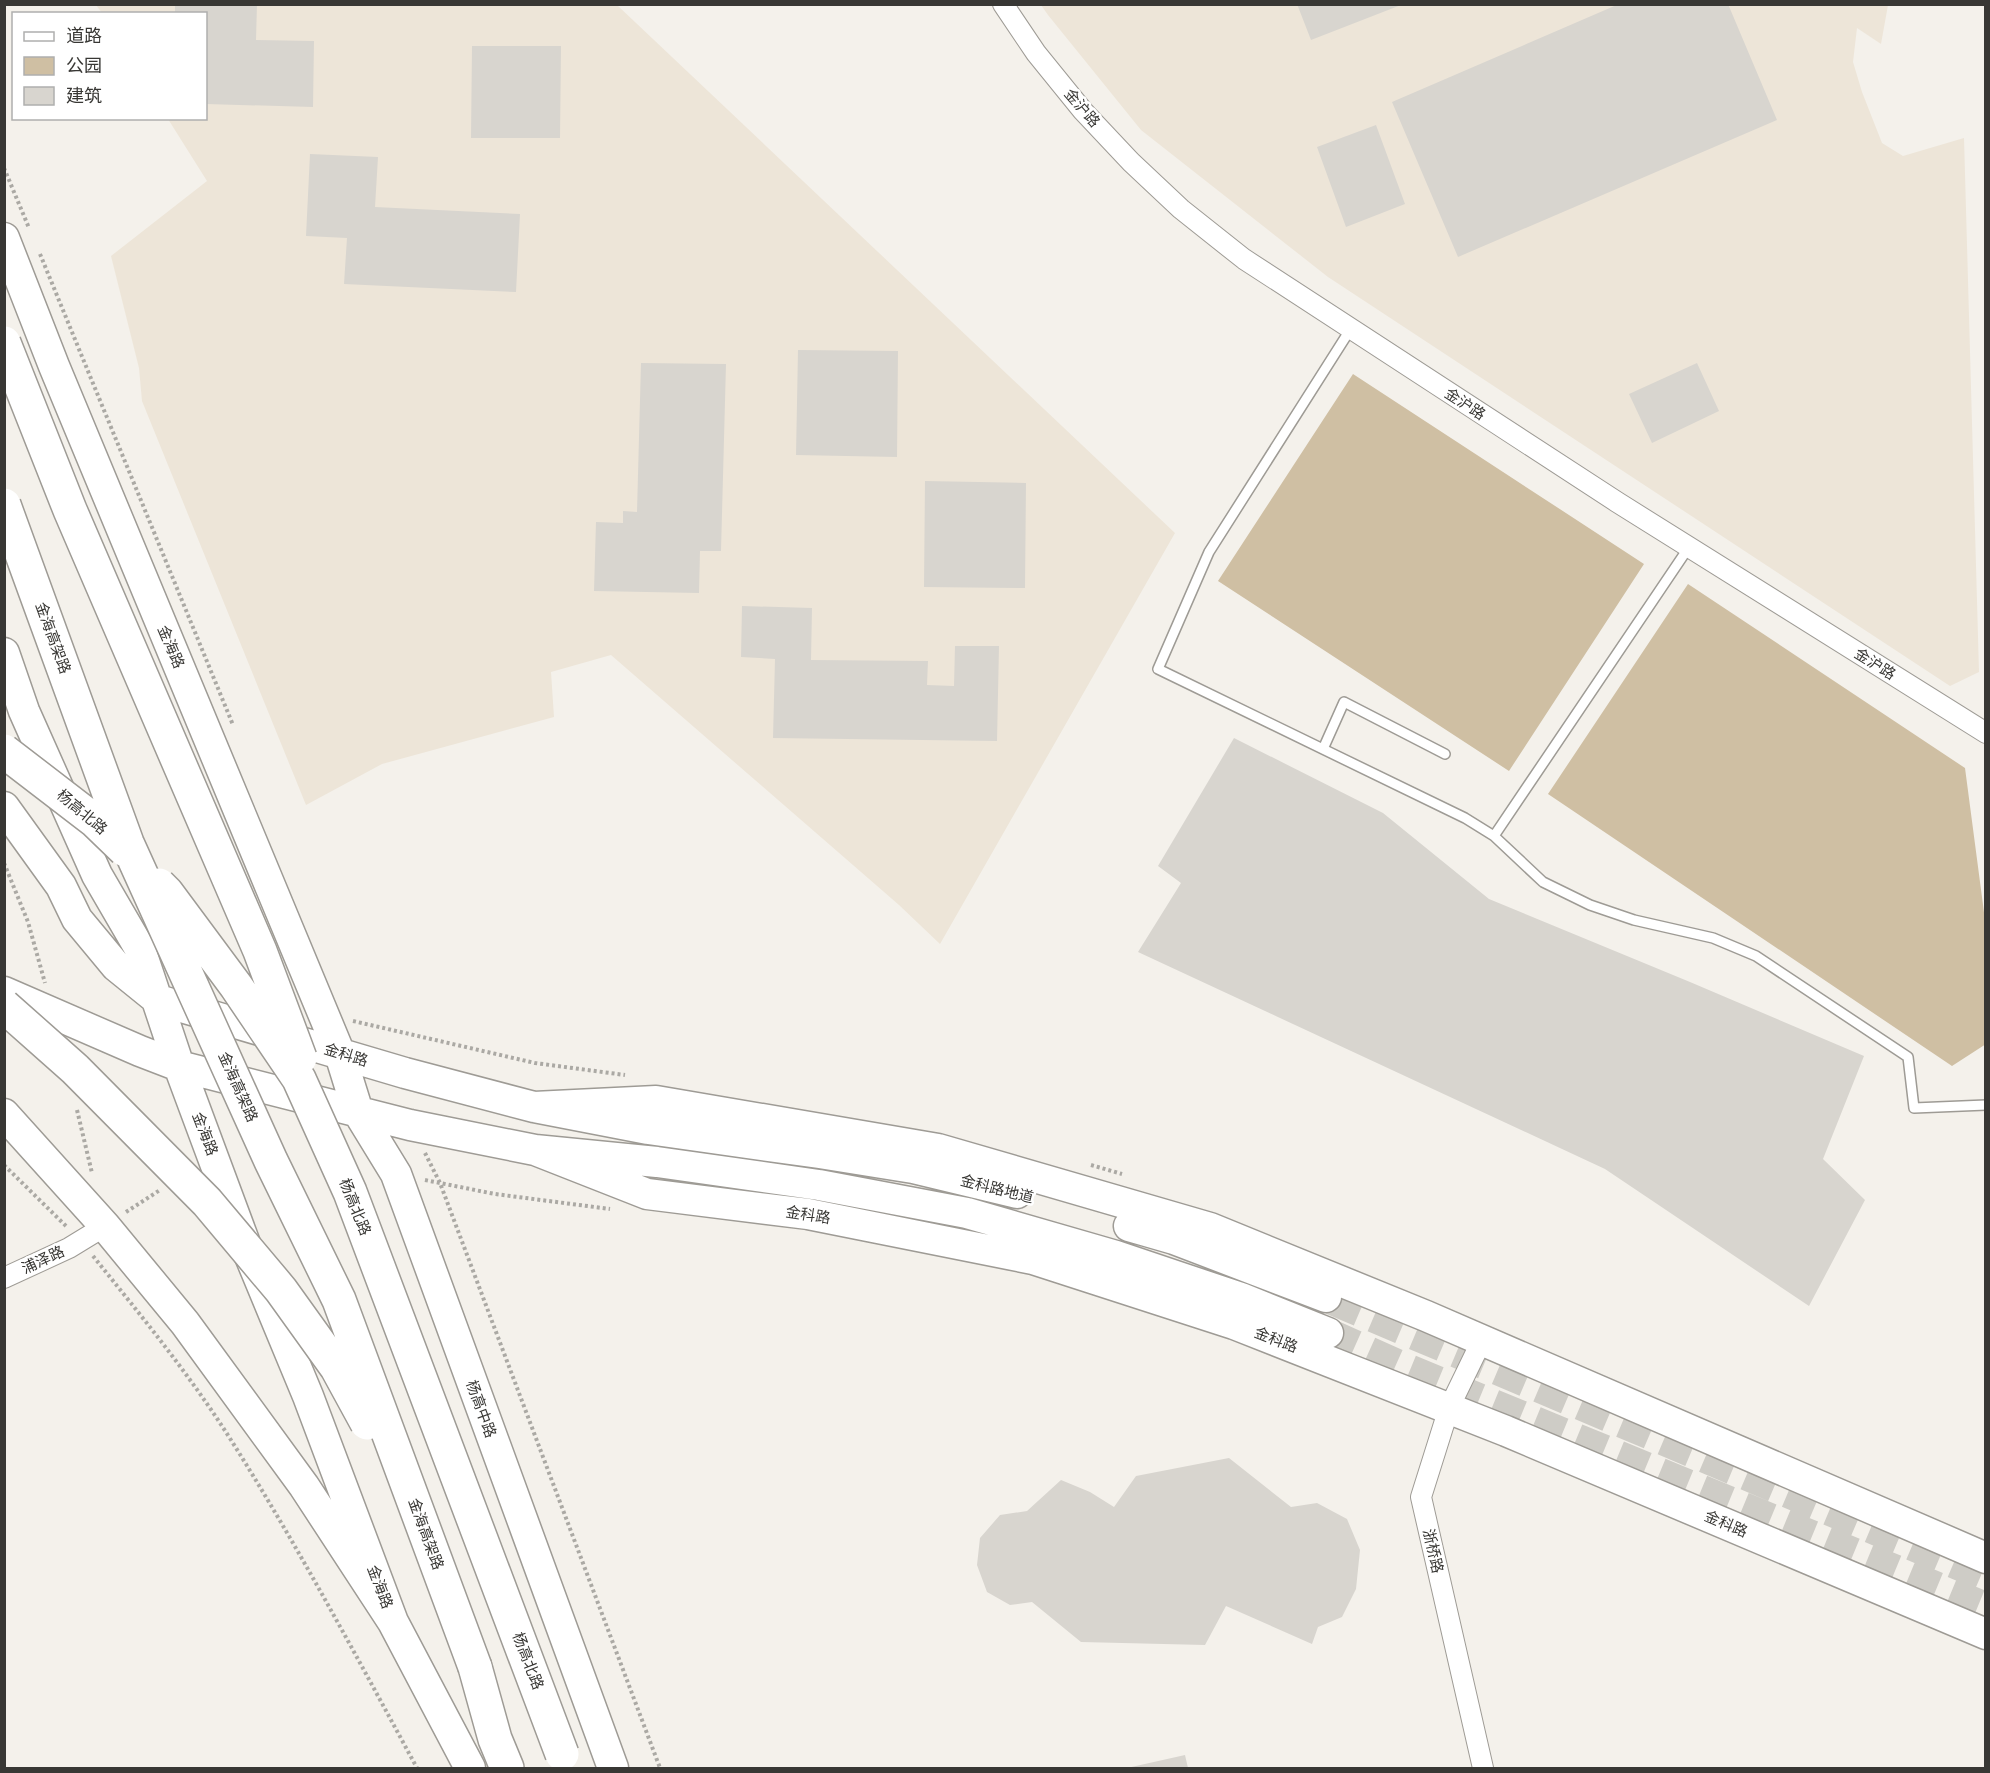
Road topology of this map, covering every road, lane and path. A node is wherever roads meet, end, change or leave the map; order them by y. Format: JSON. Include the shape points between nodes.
{"nodes":[{"id":1,"x":1003,"y":4,"type":"edge"},
{"id":2,"x":4,"y":168,"type":"edge"},
{"id":3,"x":18,"y":236,"type":"edge"},
{"id":4,"x":36,"y":244,"type":"dead end"},
{"id":5,"x":1350,"y":330,"type":"junction"},
{"id":6,"x":4,"y":343,"type":"edge"},
{"id":7,"x":4,"y":505,"type":"edge"},
{"id":8,"x":1689,"y":547,"type":"junction"},
{"id":9,"x":4,"y":653,"type":"edge"},
{"id":10,"x":234,"y":726,"type":"dead end"},
{"id":11,"x":1986,"y":733,"type":"edge"},
{"id":12,"x":1323,"y":749,"type":"junction"},
{"id":13,"x":4,"y":751,"type":"edge"},
{"id":14,"x":1445,"y":754,"type":"dead end"},
{"id":15,"x":4,"y":807,"type":"edge"},
{"id":16,"x":1494,"y":837,"type":"junction"},
{"id":17,"x":4,"y":992,"type":"edge"},
{"id":18,"x":158,"y":1000,"type":"junction"},
{"id":19,"x":4,"y":1006,"type":"edge"},
{"id":20,"x":351,"y":1011,"type":"dead end"},
{"id":21,"x":340,"y":1054,"type":"junction"},
{"id":22,"x":180,"y":1066,"type":"junction"},
{"id":23,"x":391,"y":1069,"type":"junction"},
{"id":24,"x":1986,"y":1105,"type":"edge"},
{"id":25,"x":534,"y":1107,"type":"junction"},
{"id":26,"x":358,"y":1112,"type":"junction"},
{"id":27,"x":4,"y":1114,"type":"edge"},
{"id":28,"x":410,"y":1125,"type":"junction"},
{"id":29,"x":648,"y":1129,"type":"joint"},
{"id":30,"x":535,"y":1150,"type":"junction"},
{"id":31,"x":657,"y":1162,"type":"joint"},
{"id":32,"x":4,"y":1165,"type":"edge"},
{"id":33,"x":440,"y":1183,"type":"junction"},
{"id":34,"x":350,"y":1192,"type":"junction"},
{"id":35,"x":611,"y":1209,"type":"dead end"},
{"id":36,"x":93,"y":1233,"type":"junction"},
{"id":37,"x":4,"y":1278,"type":"edge"},
{"id":38,"x":1332,"y":1300,"type":"tunnel mouth"},
{"id":39,"x":1328,"y":1333,"type":"tunnel mouth"},
{"id":40,"x":1482,"y":1340,"type":"junction"},
{"id":41,"x":1449,"y":1408,"type":"junction"},
{"id":42,"x":1986,"y":1557,"type":"edge"},
{"id":43,"x":393,"y":1622,"type":"junction"},
{"id":44,"x":1986,"y":1634,"type":"edge"},
{"id":45,"x":475,"y":1667,"type":"junction"},
{"id":46,"x":565,"y":1761,"type":"edge"},
{"id":47,"x":417,"y":1768,"type":"edge"},
{"id":48,"x":470,"y":1768,"type":"edge"},
{"id":49,"x":507,"y":1768,"type":"edge"},
{"id":50,"x":613,"y":1768,"type":"edge"},
{"id":51,"x":660,"y":1768,"type":"edge"},
{"id":52,"x":1483,"y":1768,"type":"edge"}],
"edges":[{"from":1,"to":5,"type":"street","name":"金沪路","via":[[1083,111],[1139,170],[1244,259]]},
{"from":2,"to":3,"type":"path"},
{"from":3,"to":21,"type":"main road","name":"金海路","via":[[54,366]]},
{"from":4,"to":10,"type":"path"},
{"from":5,"to":8,"type":"street","name":"金沪路"},
{"from":5,"to":12,"type":"lane","via":[[1209,552],[1158,669]]},
{"from":6,"to":34,"type":"highway","bridge":true,"via":[[70,510],[260,951]]},
{"from":7,"to":45,"type":"highway","name":"金海高架路","bridge":true,"via":[[127,843],[266,1150],[339,1300]]},
{"from":8,"to":11,"type":"street","name":"金沪路"},
{"from":8,"to":16,"type":"lane"},
{"from":9,"to":18,"type":"main road","name":"金海路","via":[[24,711],[97,875],[140,950]]},
{"from":12,"to":14,"type":"lane","via":[[1344,702]]},
{"from":12,"to":16,"type":"lane","via":[[1465,818]]},
{"from":13,"to":34,"type":"highway","name":"杨高北路","bridge":true,"via":[[96,820],[167,893],[299,1079]]},
{"from":15,"to":18,"type":"main road","via":[[61,886],[77,919],[116,966]]},
{"from":16,"to":24,"type":"lane","via":[[1543,882],[1590,905],[1634,920],[1713,938],[1756,956],[1908,1057],[1914,1108]]},
{"from":17,"to":22,"type":"main road"},
{"from":18,"to":21,"type":"main road","name":"金科路"},
{"from":18,"to":22,"type":"main road","name":"金海路"},
{"from":19,"to":45,"type":"highway","bridge":true,"via":[[75,1069],[207,1202],[281,1290],[330,1359],[369,1427]]},
{"from":20,"to":23,"type":"path"},
{"from":21,"to":23,"type":"main road","name":"金科路"},
{"from":21,"to":26,"type":"main road","name":"杨高中路"},
{"from":22,"to":26,"type":"main road","name":"金科路"},
{"from":22,"to":43,"type":"main road","name":"金海路"},
{"from":23,"to":25,"type":"main road","name":"金科路"},
{"from":25,"to":29,"type":"main road","name":"金科路"},
{"from":25,"to":40,"type":"main road","name":"金科路","via":[[656,1101],[938,1149],[1210,1228]]},
{"from":26,"to":28,"type":"main road","name":"金科路"},
{"from":26,"to":50,"type":"main road","name":"杨高中路","via":[[396,1174]]},
{"from":27,"to":36,"type":"main road"},
{"from":28,"to":30,"type":"main road","name":"金科路"},
{"from":28,"to":33,"type":"path"},
{"from":29,"to":38,"type":"main road","name":"金科路地道","via":[[913,1168],[985,1184],[1174,1239]]},
{"from":30,"to":31,"type":"main road","name":"金科路"},
{"from":30,"to":41,"type":"main road","name":"金科路","via":[[647,1194],[808,1214],[1033,1259],[1234,1324]]},
{"from":31,"to":39,"type":"main road","name":"金科路地道","via":[[819,1185],[967,1214],[1116,1256]]},
{"from":32,"to":36,"type":"path"},
{"from":33,"to":35,"type":"path"},
{"from":33,"to":51,"type":"path"},
{"from":34,"to":46,"type":"highway","name":"杨高北路","bridge":true},
{"from":36,"to":37,"type":"street","name":"浦泽路"},
{"from":36,"to":43,"type":"main road","via":[[185,1323],[304,1486]]},
{"from":36,"to":47,"type":"path","via":[[236,1447]]},
{"from":40,"to":41,"type":"street","name":"浙桥路"},
{"from":40,"to":42,"type":"main road","name":"金科路"},
{"from":41,"to":44,"type":"main road","name":"金科路"},
{"from":41,"to":52,"type":"street","name":"浙桥路","via":[[1420,1497]]},
{"from":43,"to":48,"type":"main road"},
{"from":45,"to":49,"type":"highway"}]}
